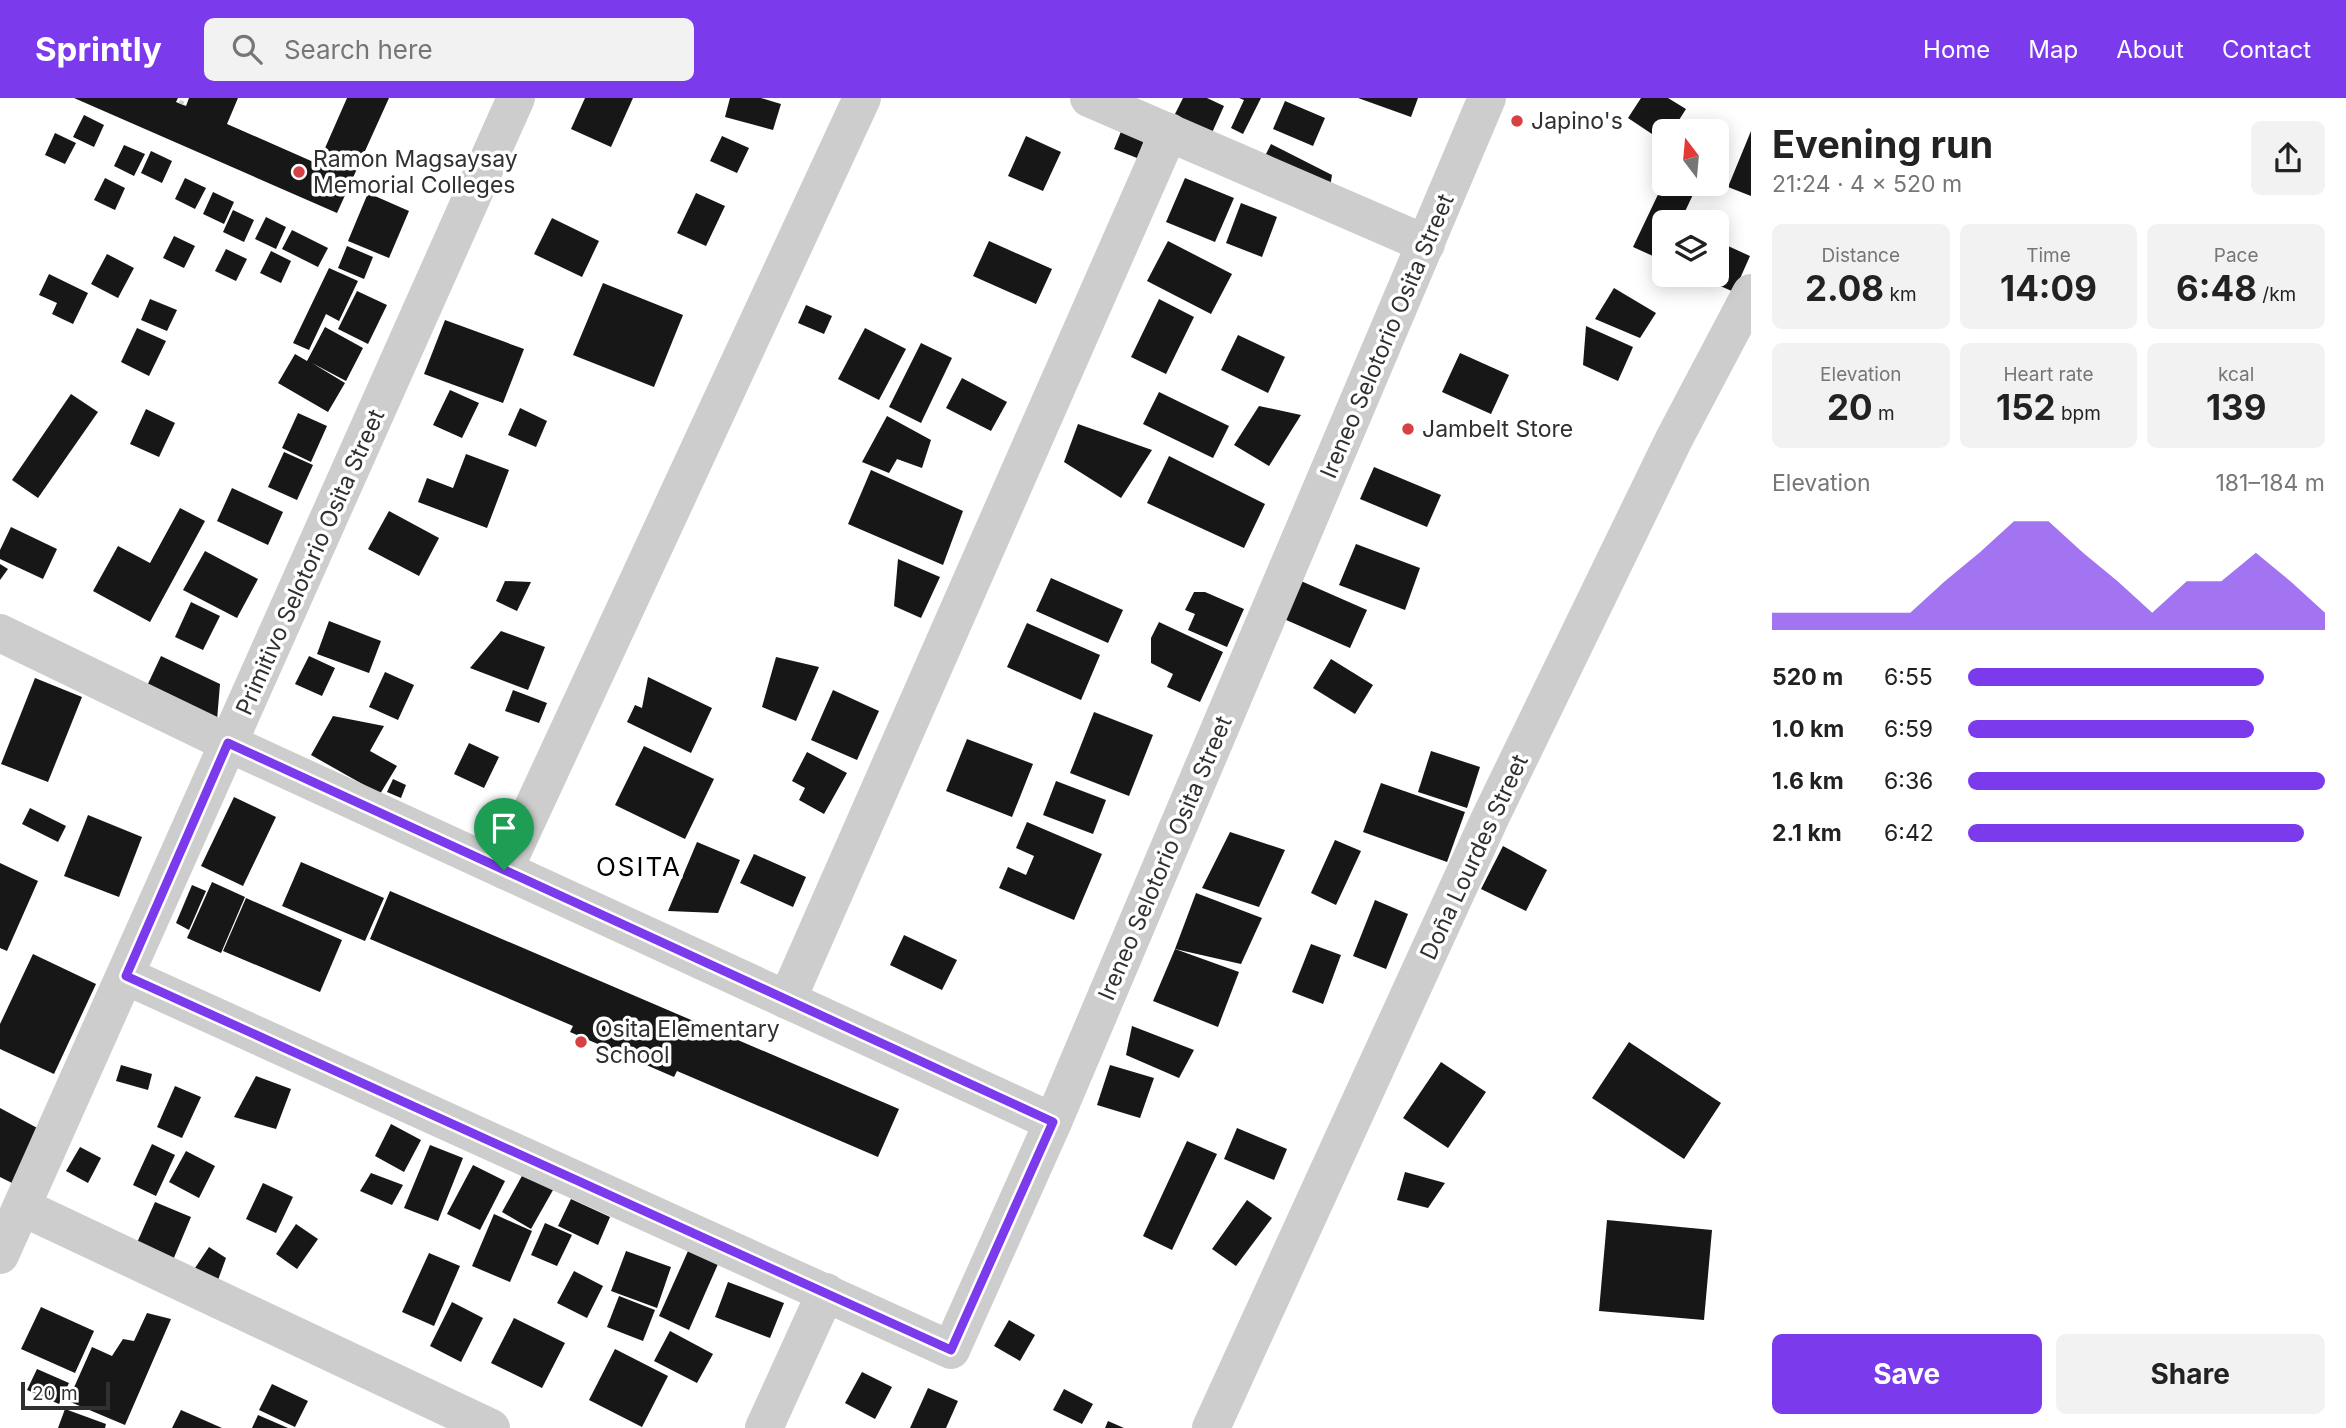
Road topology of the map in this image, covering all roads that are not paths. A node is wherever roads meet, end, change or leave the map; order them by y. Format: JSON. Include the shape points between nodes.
{"nodes":[{"id":1,"x":516,"y":98,"type":"edge"},
{"id":2,"x":862,"y":98,"type":"edge"},
{"id":3,"x":1090,"y":98,"type":"edge"},
{"id":4,"x":1488,"y":98,"type":"edge"},
{"id":5,"x":1169,"y":132,"type":"junction"},
{"id":6,"x":1426,"y":244,"type":"junction"},
{"id":7,"x":1751,"y":293,"type":"edge"},
{"id":8,"x":0,"y":633,"type":"edge"},
{"id":9,"x":228,"y":743,"type":"junction"},
{"id":10,"x":504,"y":870,"type":"junction"},
{"id":11,"x":126,"y":976,"type":"junction"},
{"id":12,"x":787,"y":1000,"type":"junction"},
{"id":13,"x":1053,"y":1122,"type":"junction"},
{"id":14,"x":22,"y":1207,"type":"junction"},
{"id":15,"x":0,"y":1255,"type":"edge"},
{"id":16,"x":827,"y":1292,"type":"junction"},
{"id":17,"x":491,"y":1428,"type":"edge"},
{"id":18,"x":764,"y":1428,"type":"edge"},
{"id":19,"x":1211,"y":1428,"type":"edge"}],
"edges":[{"from":1,"to":9,"type":"street","name":"Primitivo Selotorio Osita Street"},
{"from":2,"to":10,"type":"street"},
{"from":3,"to":5,"type":"street"},
{"from":4,"to":6,"type":"street","name":"Ireneo Selotorio Osita Street"},
{"from":5,"to":6,"type":"street"},
{"from":5,"to":12,"type":"street"},
{"from":6,"to":13,"type":"street","name":"Ireneo Selotorio Osita Street"},
{"from":7,"to":19,"type":"street","name":"Doña Lourdes Street","via":[[1674,439],[1492,816]]},
{"from":8,"to":9,"type":"street"},
{"from":9,"to":10,"type":"street"},
{"from":9,"to":11,"type":"street","name":"Primitivo Selotorio Osita Street"},
{"from":10,"to":12,"type":"street"},
{"from":11,"to":14,"type":"street","name":"Primitivo Selotorio Osita Street"},
{"from":11,"to":16,"type":"street"},
{"from":12,"to":13,"type":"street"},
{"from":13,"to":16,"type":"street","name":"Ireneo Selotorio Osita Street","via":[[951,1350]]},
{"from":14,"to":15,"type":"street","name":"Primitivo Selotorio Osita Street"},
{"from":14,"to":17,"type":"street"},
{"from":16,"to":18,"type":"street"}]}
